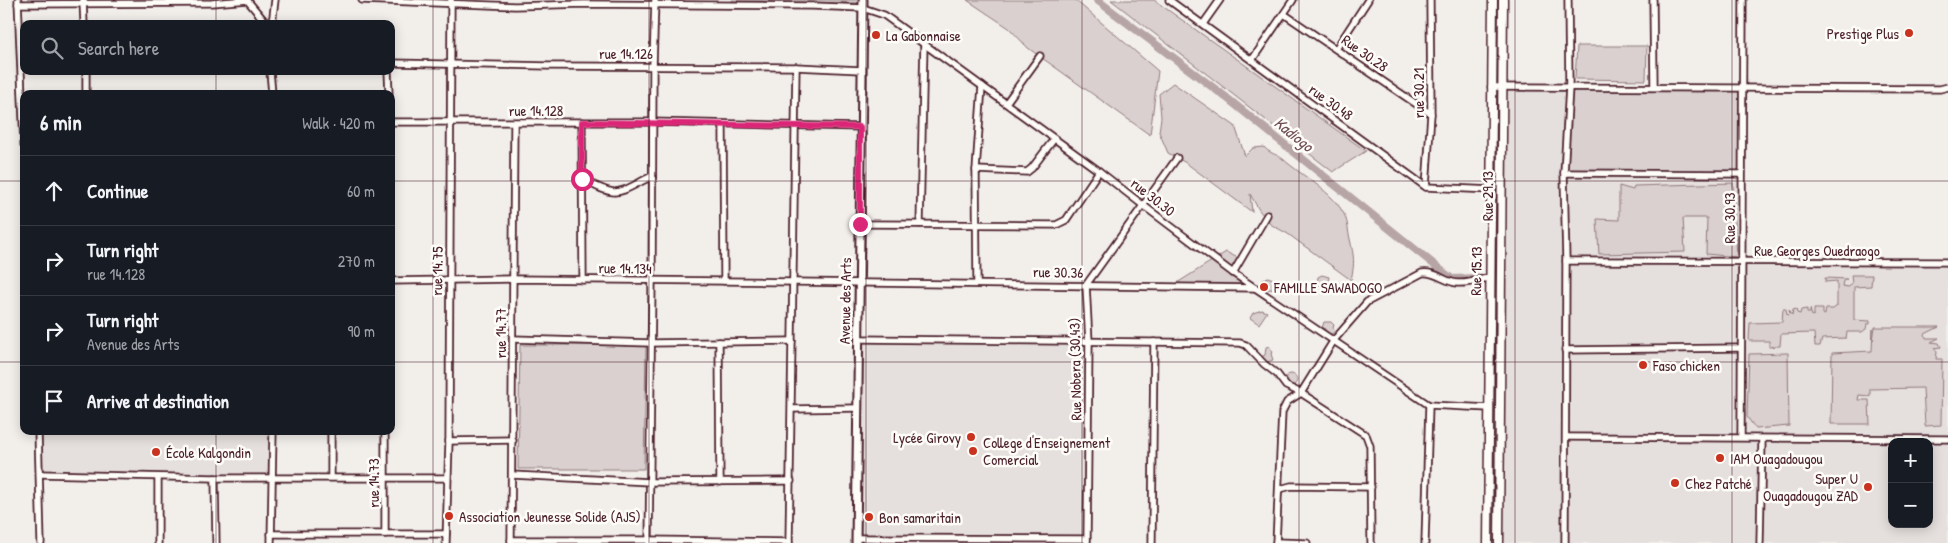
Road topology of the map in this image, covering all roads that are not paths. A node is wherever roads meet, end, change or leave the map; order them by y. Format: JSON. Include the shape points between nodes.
{"nodes":[{"id":1,"x":248,"y":0,"type":"edge"},
{"id":2,"x":275,"y":0,"type":"edge"},
{"id":3,"x":362,"y":0,"type":"edge"},
{"id":4,"x":863,"y":0,"type":"edge"},
{"id":5,"x":1169,"y":0,"type":"edge"},
{"id":6,"x":1220,"y":0,"type":"edge"},
{"id":7,"x":1293,"y":0,"type":"edge"},
{"id":8,"x":1368,"y":0,"type":"edge"},
{"id":9,"x":1430,"y":0,"type":"edge"},
{"id":10,"x":1493,"y":0,"type":"edge"},
{"id":11,"x":1503,"y":0,"type":"edge"},
{"id":12,"x":1568,"y":0,"type":"edge"},
{"id":13,"x":1653,"y":0,"type":"edge"},
{"id":14,"x":1743,"y":0,"type":"edge"},
{"id":15,"x":83,"y":1,"type":"edge"},
{"id":16,"x":228,"y":1,"type":"edge"},
{"id":17,"x":425,"y":1,"type":"edge"},
{"id":18,"x":18,"y":2,"type":"edge"},
{"id":19,"x":135,"y":2,"type":"edge"},
{"id":20,"x":451,"y":2,"type":"edge"},
{"id":21,"x":584,"y":2,"type":"edge"},
{"id":22,"x":655,"y":2,"type":"edge"},
{"id":23,"x":515,"y":3,"type":"edge"},
{"id":24,"x":724,"y":3,"type":"edge"},
{"id":25,"x":863,"y":8,"type":"junction"},
{"id":26,"x":1284,"y":14,"type":"junction"},
{"id":27,"x":84,"y":20,"type":"edge"},
{"id":28,"x":263,"y":20,"type":"edge"},
{"id":29,"x":272,"y":20,"type":"edge"},
{"id":30,"x":1203,"y":24,"type":"junction"},
{"id":31,"x":924,"y":43,"type":"junction"},
{"id":32,"x":1336,"y":48,"type":"junction"},
{"id":33,"x":20,"y":50,"type":"edge"},
{"id":34,"x":1040,"y":56,"type":"dead end"},
{"id":35,"x":1252,"y":60,"type":"junction"},
{"id":36,"x":395,"y":63,"type":"edge"},
{"id":37,"x":451,"y":63,"type":"junction"},
{"id":38,"x":653,"y":66,"type":"junction"},
{"id":39,"x":796,"y":67,"type":"junction"},
{"id":40,"x":861,"y":70,"type":"junction"},
{"id":41,"x":21,"y":75,"type":"edge"},
{"id":42,"x":86,"y":75,"type":"edge"},
{"id":43,"x":270,"y":75,"type":"edge"},
{"id":44,"x":388,"y":75,"type":"edge"},
{"id":45,"x":982,"y":86,"type":"junction"},
{"id":46,"x":1491,"y":87,"type":"junction"},
{"id":47,"x":1502,"y":87,"type":"junction"},
{"id":48,"x":1569,"y":87,"type":"junction"},
{"id":49,"x":1654,"y":87,"type":"junction"},
{"id":50,"x":1948,"y":87,"type":"edge"},
{"id":51,"x":1743,"y":88,"type":"junction"},
{"id":52,"x":22,"y":90,"type":"edge"},
{"id":53,"x":86,"y":90,"type":"edge"},
{"id":54,"x":272,"y":90,"type":"edge"},
{"id":55,"x":389,"y":90,"type":"edge"},
{"id":56,"x":1006,"y":103,"type":"junction"},
{"id":57,"x":1431,"y":114,"type":"junction"},
{"id":58,"x":452,"y":121,"type":"junction"},
{"id":59,"x":395,"y":122,"type":"edge"},
{"id":60,"x":582,"y":122,"type":"junction"},
{"id":61,"x":652,"y":122,"type":"junction"},
{"id":62,"x":514,"y":123,"type":"junction"},
{"id":63,"x":723,"y":124,"type":"junction"},
{"id":64,"x":794,"y":126,"type":"junction"},
{"id":65,"x":860,"y":127,"type":"junction"},
{"id":66,"x":1054,"y":139,"type":"junction"},
{"id":67,"x":1177,"y":158,"type":"dead end"},
{"id":68,"x":976,"y":170,"type":"junction"},
{"id":69,"x":1099,"y":170,"type":"junction"},
{"id":70,"x":1564,"y":173,"type":"junction"},
{"id":71,"x":1741,"y":174,"type":"junction"},
{"id":72,"x":652,"y":176,"type":"junction"},
{"id":73,"x":582,"y":179,"type":"junction"},
{"id":74,"x":1426,"y":186,"type":"junction"},
{"id":75,"x":1492,"y":190,"type":"junction"},
{"id":76,"x":1144,"y":206,"type":"junction"},
{"id":77,"x":1267,"y":215,"type":"dead end"},
{"id":78,"x":860,"y":224,"type":"junction"},
{"id":79,"x":920,"y":224,"type":"junction"},
{"id":80,"x":977,"y":225,"type":"junction"},
{"id":81,"x":1566,"y":261,"type":"junction"},
{"id":82,"x":1948,"y":262,"type":"edge"},
{"id":83,"x":1742,"y":263,"type":"junction"},
{"id":84,"x":1233,"y":273,"type":"junction"},
{"id":85,"x":1490,"y":277,"type":"junction"},
{"id":86,"x":512,"y":279,"type":"junction"},
{"id":87,"x":583,"y":280,"type":"junction"},
{"id":88,"x":724,"y":280,"type":"junction"},
{"id":89,"x":395,"y":281,"type":"edge"},
{"id":90,"x":450,"y":281,"type":"junction"},
{"id":91,"x":652,"y":281,"type":"junction"},
{"id":92,"x":794,"y":282,"type":"junction"},
{"id":93,"x":859,"y":283,"type":"junction"},
{"id":94,"x":977,"y":284,"type":"junction"},
{"id":95,"x":1086,"y":285,"type":"junction"},
{"id":96,"x":1256,"y":288,"type":"junction"},
{"id":97,"x":859,"y":338,"type":"junction"},
{"id":98,"x":513,"y":339,"type":"junction"},
{"id":99,"x":792,"y":340,"type":"junction"},
{"id":100,"x":1334,"y":340,"type":"junction"},
{"id":101,"x":719,"y":342,"type":"junction"},
{"id":102,"x":1089,"y":342,"type":"junction"},
{"id":103,"x":1154,"y":342,"type":"junction"},
{"id":104,"x":651,"y":343,"type":"junction"},
{"id":105,"x":1741,"y":348,"type":"junction"},
{"id":106,"x":1566,"y":350,"type":"junction"},
{"id":107,"x":1301,"y":393,"type":"junction"},
{"id":108,"x":1429,"y":405,"type":"junction"},
{"id":109,"x":858,"y":408,"type":"junction"},
{"id":110,"x":1489,"y":408,"type":"junction"},
{"id":111,"x":792,"y":409,"type":"junction"},
{"id":112,"x":38,"y":435,"type":"edge"},
{"id":113,"x":273,"y":435,"type":"edge"},
{"id":114,"x":331,"y":435,"type":"edge"},
{"id":115,"x":385,"y":435,"type":"edge"},
{"id":116,"x":1566,"y":437,"type":"junction"},
{"id":117,"x":1741,"y":437,"type":"junction"},
{"id":118,"x":1762,"y":439,"type":"junction"},
{"id":119,"x":1948,"y":439,"type":"edge"},
{"id":120,"x":513,"y":440,"type":"junction"},
{"id":121,"x":449,"y":441,"type":"junction"},
{"id":122,"x":40,"y":474,"type":"junction"},
{"id":123,"x":512,"y":475,"type":"junction"},
{"id":124,"x":331,"y":477,"type":"junction"},
{"id":125,"x":158,"y":478,"type":"junction"},
{"id":126,"x":215,"y":478,"type":"junction"},
{"id":127,"x":386,"y":478,"type":"junction"},
{"id":128,"x":447,"y":478,"type":"junction"},
{"id":129,"x":272,"y":479,"type":"junction"},
{"id":130,"x":791,"y":481,"type":"junction"},
{"id":131,"x":650,"y":482,"type":"junction"},
{"id":132,"x":720,"y":482,"type":"junction"},
{"id":133,"x":1371,"y":487,"type":"junction"},
{"id":134,"x":1280,"y":489,"type":"junction"},
{"id":135,"x":272,"y":534,"type":"junction"},
{"id":136,"x":385,"y":534,"type":"junction"},
{"id":137,"x":446,"y":534,"type":"junction"},
{"id":138,"x":649,"y":541,"type":"edge"},
{"id":139,"x":856,"y":541,"type":"edge"},
{"id":140,"x":1087,"y":541,"type":"edge"},
{"id":141,"x":511,"y":542,"type":"edge"},
{"id":142,"x":789,"y":542,"type":"edge"},
{"id":143,"x":42,"y":543,"type":"edge"},
{"id":144,"x":158,"y":543,"type":"edge"},
{"id":145,"x":216,"y":543,"type":"edge"},
{"id":146,"x":271,"y":543,"type":"edge"},
{"id":147,"x":446,"y":543,"type":"edge"},
{"id":148,"x":1152,"y":543,"type":"edge"},
{"id":149,"x":1276,"y":543,"type":"edge"},
{"id":150,"x":1307,"y":543,"type":"edge"},
{"id":151,"x":1371,"y":543,"type":"edge"},
{"id":152,"x":1426,"y":543,"type":"edge"},
{"id":153,"x":1488,"y":543,"type":"edge"},
{"id":154,"x":1498,"y":543,"type":"edge"},
{"id":155,"x":1565,"y":543,"type":"edge"},
{"id":156,"x":1760,"y":543,"type":"edge"}],
"edges":[{"from":1,"to":16,"type":"street"},
{"from":1,"to":28,"type":"street"},
{"from":2,"to":29,"type":"street"},
{"from":3,"to":17,"type":"street","name":"rue 30.30"},
{"from":4,"to":25,"type":"street","name":"Avenue des Arts"},
{"from":5,"to":30,"type":"street","name":"rue 30.48"},
{"from":6,"to":30,"type":"street"},
{"from":7,"to":26,"type":"street"},
{"from":8,"to":32,"type":"street"},
{"from":9,"to":57,"type":"street","name":"rue 30.21"},
{"from":10,"to":46,"type":"main road","name":"Rue 15.13"},
{"from":11,"to":47,"type":"main road","name":"Rue 29.13"},
{"from":12,"to":48,"type":"street"},
{"from":13,"to":49,"type":"street"},
{"from":14,"to":51,"type":"street","name":"Rue 30.93"},
{"from":15,"to":18,"type":"street"},
{"from":15,"to":19,"type":"street"},
{"from":15,"to":27,"type":"street"},
{"from":16,"to":19,"type":"street"},
{"from":17,"to":20,"type":"street","name":"rue 30.30"},
{"from":18,"to":33,"type":"street"},
{"from":20,"to":23,"type":"street","name":"rue 30.30"},
{"from":20,"to":37,"type":"street","name":"rue 14.75"},
{"from":21,"to":22,"type":"street","name":"rue 30.30"},
{"from":21,"to":23,"type":"street","name":"rue 30.30"},
{"from":22,"to":24,"type":"street","name":"rue 30.30"},
{"from":22,"to":38,"type":"street"},
{"from":24,"to":25,"type":"street","name":"rue 30.30"},
{"from":25,"to":31,"type":"street","name":"rue 30.30","via":[[884,15]]},
{"from":25,"to":40,"type":"street","name":"Avenue des Arts"},
{"from":26,"to":32,"type":"street","name":"Rue 30.28"},
{"from":26,"to":35,"type":"street"},
{"from":30,"to":35,"type":"street","name":"rue 30.48"},
{"from":31,"to":45,"type":"street","name":"rue 30.30"},
{"from":31,"to":79,"type":"street"},
{"from":32,"to":57,"type":"street","name":"Rue 30.28"},
{"from":34,"to":56,"type":"street"},
{"from":35,"to":74,"type":"street","name":"rue 30.48"},
{"from":36,"to":37,"type":"street","name":"rue 14.126"},
{"from":37,"to":38,"type":"street","name":"rue 14.126"},
{"from":37,"to":58,"type":"street","name":"rue 14.75"},
{"from":38,"to":39,"type":"street","name":"rue 14.126"},
{"from":38,"to":61,"type":"street"},
{"from":39,"to":40,"type":"street","name":"rue 14.126"},
{"from":39,"to":64,"type":"street"},
{"from":40,"to":65,"type":"street","name":"Avenue des Arts"},
{"from":41,"to":52,"type":"street"},
{"from":42,"to":53,"type":"street"},
{"from":43,"to":54,"type":"street"},
{"from":44,"to":55,"type":"street"},
{"from":45,"to":56,"type":"street","name":"rue 30.30"},
{"from":45,"to":68,"type":"street"},
{"from":46,"to":47,"type":"street"},
{"from":46,"to":75,"type":"main road","name":"Rue 15.13"},
{"from":47,"to":48,"type":"street"},
{"from":47,"to":154,"type":"main road","name":"Rue 29.13"},
{"from":48,"to":49,"type":"street"},
{"from":48,"to":70,"type":"street"},
{"from":49,"to":51,"type":"street"},
{"from":50,"to":51,"type":"street"},
{"from":51,"to":71,"type":"street","name":"Rue 30.93"},
{"from":56,"to":66,"type":"street","name":"rue 30.30"},
{"from":57,"to":74,"type":"street","name":"rue 30.21"},
{"from":58,"to":59,"type":"street","name":"rue 14.128"},
{"from":58,"to":62,"type":"street","name":"rue 14.128"},
{"from":58,"to":90,"type":"street","name":"rue 14.75"},
{"from":60,"to":61,"type":"street","name":"rue 14.128"},
{"from":60,"to":62,"type":"street","name":"rue 14.128"},
{"from":60,"to":73,"type":"street"},
{"from":61,"to":63,"type":"street","name":"rue 14.128"},
{"from":61,"to":72,"type":"street"},
{"from":62,"to":86,"type":"street","name":"rue 14.77"},
{"from":63,"to":64,"type":"street","name":"rue 14.128"},
{"from":63,"to":88,"type":"street"},
{"from":64,"to":65,"type":"street","name":"rue 14.128"},
{"from":64,"to":92,"type":"street"},
{"from":65,"to":78,"type":"street","name":"Avenue des Arts"},
{"from":66,"to":68,"type":"street","via":[[1027,172]]},
{"from":66,"to":69,"type":"street","name":"rue 30.30"},
{"from":67,"to":76,"type":"street"},
{"from":68,"to":80,"type":"street"},
{"from":69,"to":76,"type":"street","name":"rue 30.30"},
{"from":69,"to":80,"type":"street","via":[[1061,223]]},
{"from":70,"to":71,"type":"street"},
{"from":70,"to":81,"type":"street"},
{"from":71,"to":83,"type":"street","name":"Rue 30.93"},
{"from":72,"to":73,"type":"street","via":[[616,193]]},
{"from":72,"to":91,"type":"street"},
{"from":73,"to":87,"type":"street"},
{"from":74,"to":75,"type":"street"},
{"from":75,"to":85,"type":"main road","name":"Rue 15.13"},
{"from":76,"to":84,"type":"street","name":"rue 30.30"},
{"from":76,"to":95,"type":"street"},
{"from":77,"to":84,"type":"street"},
{"from":78,"to":79,"type":"street"},
{"from":78,"to":93,"type":"street","name":"Avenue des Arts"},
{"from":79,"to":80,"type":"street"},
{"from":80,"to":94,"type":"street"},
{"from":81,"to":83,"type":"street","name":"Rue Georges Ouedraogo"},
{"from":81,"to":106,"type":"street"},
{"from":82,"to":83,"type":"street","name":"Rue Georges Ouedraogo"},
{"from":83,"to":105,"type":"street","name":"Rue 30.93"},
{"from":84,"to":96,"type":"street","name":"rue 30.30"},
{"from":85,"to":100,"type":"street","via":[[1457,283],[1428,272],[1422,273],[1366,302]]},
{"from":85,"to":110,"type":"main road","name":"Rue 15.13"},
{"from":86,"to":87,"type":"street","name":"rue 14.134"},
{"from":86,"to":90,"type":"street","name":"rue 14.134"},
{"from":86,"to":98,"type":"street","name":"rue 14.77"},
{"from":87,"to":91,"type":"street","name":"rue 14.134"},
{"from":88,"to":91,"type":"street","name":"rue 14.134"},
{"from":88,"to":92,"type":"street","name":"rue 14.134"},
{"from":89,"to":90,"type":"street","name":"rue 14.134"},
{"from":90,"to":121,"type":"street","name":"rue 14.75"},
{"from":91,"to":104,"type":"street"},
{"from":92,"to":93,"type":"street","name":"rue 14.134"},
{"from":92,"to":99,"type":"street"},
{"from":93,"to":94,"type":"street","name":"rue 30.36"},
{"from":93,"to":97,"type":"street","name":"Avenue des Arts"},
{"from":94,"to":95,"type":"street","name":"rue 30.36"},
{"from":95,"to":96,"type":"street","name":"rue 30.36"},
{"from":95,"to":102,"type":"street","name":"Rue Nobera (30.43)"},
{"from":96,"to":100,"type":"street","name":"rue 30.30"},
{"from":97,"to":102,"type":"street"},
{"from":97,"to":109,"type":"street","name":"Avenue des Arts"},
{"from":98,"to":104,"type":"street"},
{"from":98,"to":120,"type":"street","name":"rue 14.77"},
{"from":99,"to":101,"type":"street"},
{"from":99,"to":111,"type":"street"},
{"from":100,"to":107,"type":"street"},
{"from":100,"to":108,"type":"street","name":"rue 30.30"},
{"from":101,"to":104,"type":"street"},
{"from":101,"to":132,"type":"street"},
{"from":102,"to":103,"type":"street"},
{"from":102,"to":140,"type":"street","name":"Rue Nobera (30.43)"},
{"from":103,"to":107,"type":"street","via":[[1246,345],[1286,386]]},
{"from":103,"to":148,"type":"street"},
{"from":104,"to":131,"type":"street"},
{"from":105,"to":106,"type":"street"},
{"from":105,"to":117,"type":"street","name":"Rue 30.93"},
{"from":106,"to":116,"type":"street"},
{"from":107,"to":133,"type":"street","via":[[1366,435],[1370,446]]},
{"from":107,"to":134,"type":"street","via":[[1286,402],[1282,412]]},
{"from":108,"to":110,"type":"street"},
{"from":108,"to":152,"type":"street"},
{"from":109,"to":111,"type":"street"},
{"from":109,"to":139,"type":"street","name":"Avenue des Arts"},
{"from":110,"to":153,"type":"main road","name":"Rue 15.13"},
{"from":111,"to":130,"type":"street"},
{"from":112,"to":122,"type":"street"},
{"from":113,"to":129,"type":"street"},
{"from":114,"to":124,"type":"street"},
{"from":115,"to":127,"type":"street","name":"rue 14.73"},
{"from":116,"to":117,"type":"street"},
{"from":116,"to":155,"type":"street"},
{"from":117,"to":118,"type":"street"},
{"from":118,"to":119,"type":"street"},
{"from":118,"to":156,"type":"street"},
{"from":120,"to":121,"type":"street"},
{"from":120,"to":123,"type":"street","name":"rue 14.77"},
{"from":121,"to":128,"type":"street","name":"rue 14.75"},
{"from":122,"to":125,"type":"street"},
{"from":122,"to":143,"type":"street"},
{"from":123,"to":131,"type":"street"},
{"from":123,"to":141,"type":"street","name":"rue 14.77"},
{"from":124,"to":127,"type":"street"},
{"from":124,"to":129,"type":"street"},
{"from":125,"to":126,"type":"street"},
{"from":125,"to":144,"type":"street"},
{"from":126,"to":129,"type":"street"},
{"from":126,"to":145,"type":"street"},
{"from":127,"to":128,"type":"street"},
{"from":127,"to":136,"type":"street","name":"rue 14.73"},
{"from":128,"to":137,"type":"street","name":"rue 14.75"},
{"from":129,"to":135,"type":"street"},
{"from":130,"to":132,"type":"street"},
{"from":130,"to":142,"type":"street"},
{"from":131,"to":132,"type":"street"},
{"from":131,"to":138,"type":"street"},
{"from":133,"to":134,"type":"street","via":[[1291,486]]},
{"from":133,"to":151,"type":"street"},
{"from":134,"to":149,"type":"street"},
{"from":135,"to":136,"type":"street"},
{"from":135,"to":146,"type":"street"},
{"from":136,"to":137,"type":"street"},
{"from":137,"to":147,"type":"street","name":"rue 14.75"},
{"from":138,"to":141,"type":"street"},
{"from":138,"to":142,"type":"street"},
{"from":139,"to":140,"type":"street"},
{"from":149,"to":150,"type":"street"}]}
